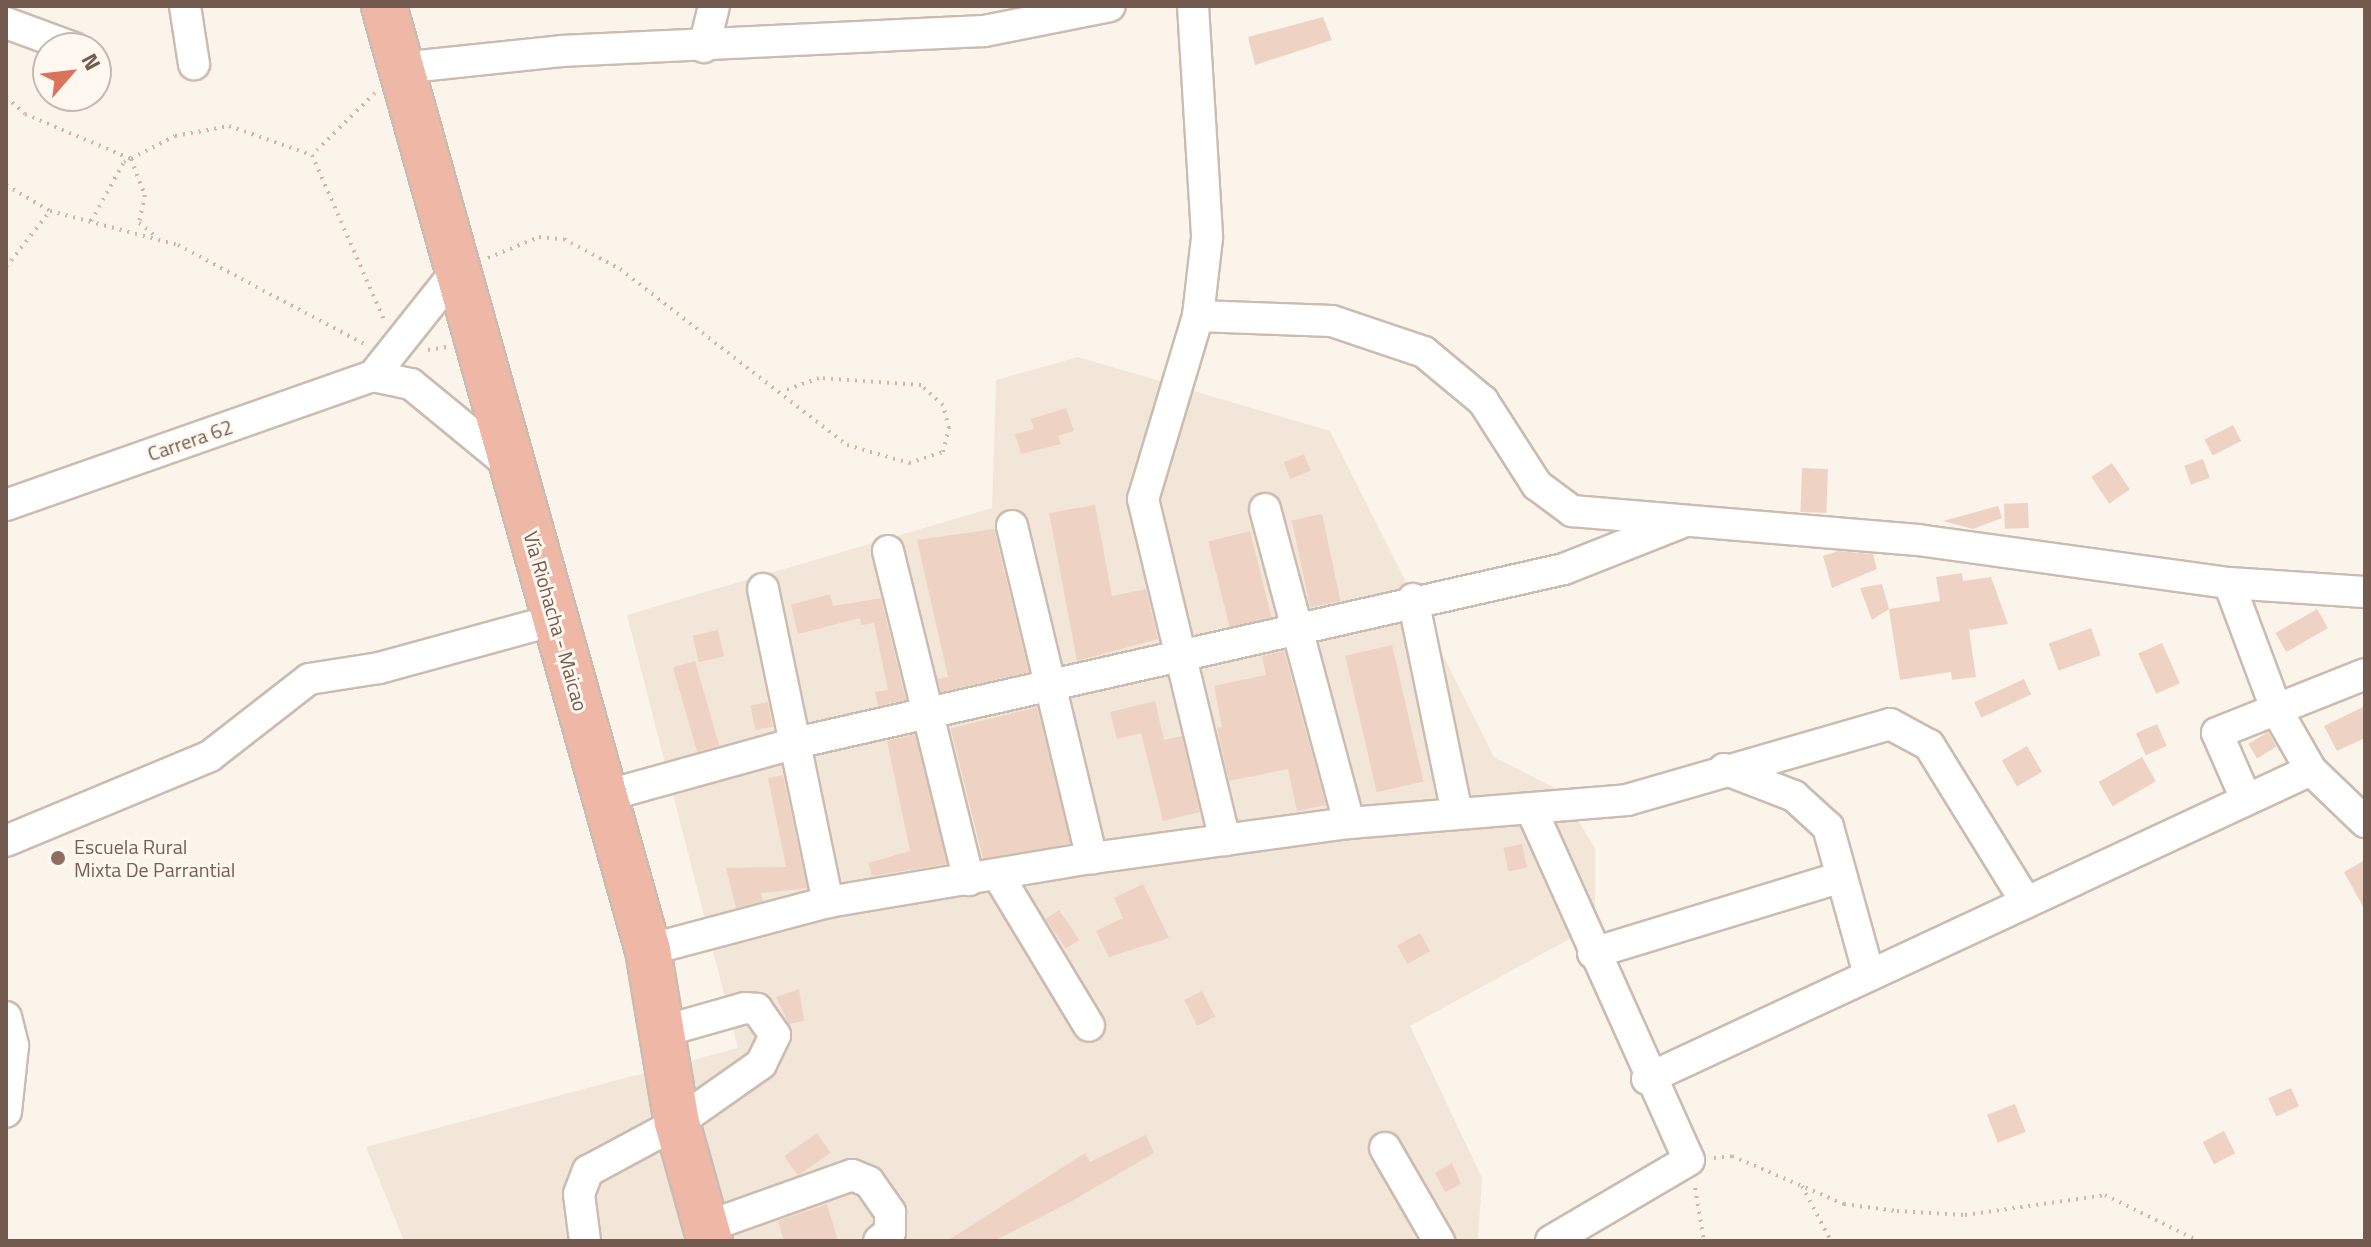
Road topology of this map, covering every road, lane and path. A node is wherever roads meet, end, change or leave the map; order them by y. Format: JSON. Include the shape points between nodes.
{"nodes":[{"id":1,"x":185,"y":6,"type":"edge"},
{"id":2,"x":384,"y":6,"type":"edge"},
{"id":3,"x":714,"y":6,"type":"edge"},
{"id":4,"x":959,"y":6,"type":"edge"},
{"id":5,"x":1110,"y":6,"type":"edge"},
{"id":6,"x":1193,"y":6,"type":"edge"},
{"id":7,"x":6,"y":23,"type":"edge"},
{"id":8,"x":984,"y":31,"type":"junction"},
{"id":9,"x":32,"y":33,"type":"edge"},
{"id":10,"x":704,"y":47,"type":"junction"},
{"id":11,"x":194,"y":64,"type":"dead end"},
{"id":12,"x":400,"y":68,"type":"junction"},
{"id":13,"x":6,"y":97,"type":"edge"},
{"id":14,"x":312,"y":155,"type":"junction"},
{"id":15,"x":131,"y":159,"type":"junction"},
{"id":16,"x":6,"y":185,"type":"edge"},
{"id":17,"x":50,"y":211,"type":"junction"},
{"id":18,"x":91,"y":221,"type":"junction"},
{"id":19,"x":160,"y":240,"type":"junction"},
{"id":20,"x":6,"y":267,"type":"edge"},
{"id":21,"x":454,"y":274,"type":"junction"},
{"id":22,"x":1198,"y":316,"type":"junction"},
{"id":23,"x":473,"y":344,"type":"junction"},
{"id":24,"x":384,"y":366,"type":"junction"},
{"id":25,"x":784,"y":391,"type":"junction"},
{"id":26,"x":512,"y":467,"type":"junction"},
{"id":27,"x":6,"y":505,"type":"edge"},
{"id":28,"x":1265,"y":509,"type":"dead end"},
{"id":29,"x":1690,"y":520,"type":"junction"},
{"id":30,"x":1012,"y":526,"type":"dead end"},
{"id":31,"x":888,"y":551,"type":"dead end"},
{"id":32,"x":2229,"y":583,"type":"junction"},
{"id":33,"x":763,"y":589,"type":"dead end"},
{"id":34,"x":2365,"y":592,"type":"edge"},
{"id":35,"x":1413,"y":599,"type":"junction"},
{"id":36,"x":555,"y":620,"type":"junction"},
{"id":37,"x":1294,"y":633,"type":"junction"},
{"id":38,"x":1182,"y":660,"type":"junction"},
{"id":39,"x":2365,"y":674,"type":"edge"},
{"id":40,"x":1049,"y":687,"type":"junction"},
{"id":41,"x":2276,"y":709,"type":"junction"},
{"id":42,"x":933,"y":715,"type":"junction"},
{"id":43,"x":800,"y":742,"type":"junction"},
{"id":44,"x":1724,"y":769,"type":"junction"},
{"id":45,"x":2311,"y":770,"type":"junction"},
{"id":46,"x":605,"y":796,"type":"junction"},
{"id":47,"x":2246,"y":799,"type":"junction"},
{"id":48,"x":1533,"y":813,"type":"junction"},
{"id":49,"x":1457,"y":814,"type":"junction"},
{"id":50,"x":2365,"y":822,"type":"edge"},
{"id":51,"x":1349,"y":823,"type":"junction"},
{"id":52,"x":1225,"y":840,"type":"junction"},
{"id":53,"x":6,"y":841,"type":"edge"},
{"id":54,"x":1092,"y":858,"type":"junction"},
{"id":55,"x":1841,"y":877,"type":"junction"},
{"id":56,"x":984,"y":878,"type":"junction"},
{"id":57,"x":828,"y":902,"type":"junction"},
{"id":58,"x":2026,"y":902,"type":"junction"},
{"id":59,"x":648,"y":950,"type":"junction"},
{"id":60,"x":1593,"y":953,"type":"junction"},
{"id":61,"x":1869,"y":975,"type":"junction"},
{"id":62,"x":6,"y":1017,"type":"edge"},
{"id":63,"x":1089,"y":1026,"type":"dead end"},
{"id":64,"x":664,"y":1031,"type":"junction"},
{"id":65,"x":1647,"y":1079,"type":"junction"},
{"id":66,"x":6,"y":1112,"type":"edge"},
{"id":67,"x":677,"y":1123,"type":"junction"},
{"id":68,"x":1385,"y":1148,"type":"dead end"},
{"id":69,"x":1689,"y":1160,"type":"junction"},
{"id":70,"x":1802,"y":1186,"type":"junction"},
{"id":71,"x":708,"y":1234,"type":"edge"},
{"id":72,"x":585,"y":1241,"type":"edge"},
{"id":73,"x":879,"y":1241,"type":"edge"},
{"id":74,"x":1439,"y":1241,"type":"edge"},
{"id":75,"x":1551,"y":1241,"type":"edge"},
{"id":76,"x":1704,"y":1241,"type":"edge"},
{"id":77,"x":1831,"y":1241,"type":"edge"},
{"id":78,"x":2199,"y":1241,"type":"edge"}],
"edges":[{"from":1,"to":11,"type":"street"},
{"from":2,"to":12,"type":"highway","name":"Vía Riohacha - Maicao"},
{"from":3,"to":10,"type":"street"},
{"from":4,"to":8,"type":"street"},
{"from":5,"to":8,"type":"street"},
{"from":6,"to":22,"type":"street","via":[[1207,238]]},
{"from":7,"to":9,"type":"street"},
{"from":8,"to":10,"type":"street"},
{"from":10,"to":12,"type":"street"},
{"from":12,"to":14,"type":"path"},
{"from":12,"to":21,"type":"highway","name":"Vía Riohacha - Maicao"},
{"from":13,"to":15,"type":"path","via":[[25,114]]},
{"from":14,"to":15,"type":"path","via":[[229,126],[175,136]]},
{"from":14,"to":24,"type":"path","via":[[378,299]]},
{"from":15,"to":18,"type":"path"},
{"from":15,"to":19,"type":"path","via":[[145,195],[139,223]]},
{"from":16,"to":17,"type":"path"},
{"from":17,"to":18,"type":"path"},
{"from":17,"to":20,"type":"path"},
{"from":18,"to":19,"type":"path"},
{"from":19,"to":24,"type":"path"},
{"from":21,"to":23,"type":"highway","name":"Vía Riohacha - Maicao"},
{"from":21,"to":24,"type":"street"},
{"from":21,"to":25,"type":"path","via":[[539,237],[564,239],[620,269],[750,374]]},
{"from":22,"to":29,"type":"street","via":[[1332,321],[1424,352],[1483,401],[1553,502],[1572,511]]},
{"from":22,"to":38,"type":"street","via":[[1143,499]]},
{"from":23,"to":24,"type":"path"},
{"from":23,"to":26,"type":"highway","name":"Vía Riohacha - Maicao"},
{"from":24,"to":26,"type":"street"},
{"from":24,"to":27,"type":"street","name":"Carrera 62"},
{"from":25,"to":25,"type":"path","via":[[819,378],[921,385],[943,405],[949,428],[943,452],[909,463],[847,445],[802,417]]},
{"from":26,"to":36,"type":"highway","name":"Vía Riohacha - Maicao"},
{"from":28,"to":37,"type":"street"},
{"from":29,"to":32,"type":"street","via":[[1918,540]]},
{"from":29,"to":35,"type":"street","via":[[1564,569]]},
{"from":30,"to":40,"type":"street"},
{"from":31,"to":42,"type":"street"},
{"from":32,"to":34,"type":"street"},
{"from":32,"to":41,"type":"street"},
{"from":33,"to":43,"type":"street"},
{"from":35,"to":37,"type":"street"},
{"from":35,"to":49,"type":"street"},
{"from":36,"to":46,"type":"highway","name":"Vía Riohacha - Maicao"},
{"from":36,"to":53,"type":"street","via":[[379,668],[309,679],[210,756]]},
{"from":37,"to":38,"type":"street"},
{"from":37,"to":51,"type":"street"},
{"from":38,"to":40,"type":"street"},
{"from":38,"to":52,"type":"street"},
{"from":39,"to":41,"type":"street"},
{"from":40,"to":42,"type":"street"},
{"from":40,"to":54,"type":"street"},
{"from":41,"to":45,"type":"street"},
{"from":41,"to":47,"type":"street","via":[[2217,733]]},
{"from":42,"to":43,"type":"street"},
{"from":42,"to":56,"type":"street"},
{"from":43,"to":46,"type":"street"},
{"from":43,"to":57,"type":"street"},
{"from":44,"to":48,"type":"street","via":[[1627,800]]},
{"from":44,"to":55,"type":"street","via":[[1814,809],[1828,827]]},
{"from":44,"to":58,"type":"street","via":[[1875,726],[1908,728],[1929,745]]},
{"from":45,"to":47,"type":"street"},
{"from":45,"to":50,"type":"street"},
{"from":46,"to":59,"type":"highway","name":"Vía Riohacha - Maicao"},
{"from":47,"to":58,"type":"street"},
{"from":48,"to":49,"type":"street"},
{"from":48,"to":60,"type":"street"},
{"from":49,"to":51,"type":"street"},
{"from":51,"to":52,"type":"street"},
{"from":52,"to":54,"type":"street"},
{"from":54,"to":56,"type":"street"},
{"from":55,"to":60,"type":"street"},
{"from":55,"to":61,"type":"street"},
{"from":56,"to":57,"type":"street"},
{"from":56,"to":63,"type":"street"},
{"from":57,"to":59,"type":"street"},
{"from":58,"to":61,"type":"street"},
{"from":59,"to":64,"type":"highway","name":"Vía Riohacha - Maicao"},
{"from":60,"to":65,"type":"street"},
{"from":61,"to":65,"type":"street"},
{"from":62,"to":66,"type":"street","via":[[13,1046]]},
{"from":64,"to":67,"type":"highway","name":"Vía Riohacha - Maicao"},
{"from":64,"to":67,"type":"street","via":[[745,1008],[757,1009],[775,1035],[761,1064]]},
{"from":65,"to":69,"type":"street"},
{"from":67,"to":71,"type":"highway","name":"Vía Riohacha - Maicao"},
{"from":67,"to":72,"type":"street","via":[[588,1171],[579,1194]]},
{"from":68,"to":74,"type":"street"},
{"from":69,"to":70,"type":"path","via":[[1732,1156]]},
{"from":69,"to":75,"type":"street"},
{"from":69,"to":76,"type":"path"},
{"from":70,"to":77,"type":"path"},
{"from":70,"to":78,"type":"path","via":[[1844,1204],[1965,1215],[2105,1195]]},
{"from":71,"to":73,"type":"street","via":[[852,1175],[869,1182],[890,1212],[890,1232]]}]}
